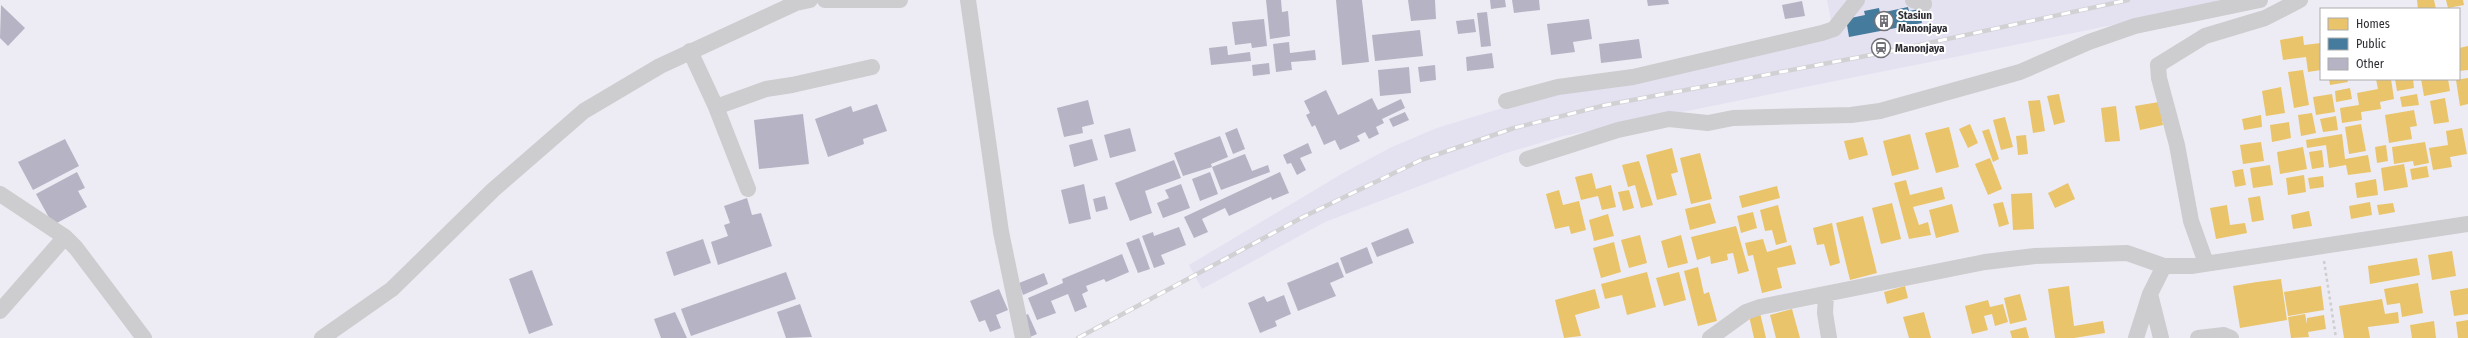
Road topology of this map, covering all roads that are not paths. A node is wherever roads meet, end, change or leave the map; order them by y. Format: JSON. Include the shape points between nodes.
{"nodes":[{"id":1,"x":810,"y":0,"type":"edge"},
{"id":2,"x":825,"y":0,"type":"edge"},
{"id":3,"x":900,"y":0,"type":"edge"},
{"id":4,"x":968,"y":0,"type":"edge"},
{"id":5,"x":1857,"y":0,"type":"edge"},
{"id":6,"x":2260,"y":0,"type":"edge"},
{"id":7,"x":2300,"y":0,"type":"edge"},
{"id":8,"x":690,"y":51,"type":"junction"},
{"id":9,"x":872,"y":67,"type":"dead end"},
{"id":10,"x":1506,"y":101,"type":"dead end"},
{"id":11,"x":716,"y":107,"type":"junction"},
{"id":12,"x":1527,"y":159,"type":"dead end"},
{"id":13,"x":748,"y":189,"type":"dead end"},
{"id":14,"x":0,"y":194,"type":"edge"},
{"id":15,"x":2468,"y":224,"type":"edge"},
{"id":16,"x":65,"y":237,"type":"junction"},
{"id":17,"x":2206,"y":263,"type":"junction"},
{"id":18,"x":2164,"y":266,"type":"junction"},
{"id":19,"x":2150,"y":294,"type":"junction"},
{"id":20,"x":1826,"y":295,"type":"junction"},
{"id":21,"x":0,"y":311,"type":"edge"},
{"id":22,"x":144,"y":338,"type":"edge"},
{"id":23,"x":322,"y":338,"type":"edge"},
{"id":24,"x":1024,"y":338,"type":"edge"},
{"id":25,"x":1710,"y":338,"type":"edge"},
{"id":26,"x":1829,"y":338,"type":"edge"},
{"id":27,"x":2136,"y":338,"type":"edge"},
{"id":28,"x":2161,"y":338,"type":"edge"},
{"id":29,"x":2198,"y":338,"type":"edge"},
{"id":30,"x":2231,"y":338,"type":"edge"}],
"edges":[{"from":1,"to":8,"type":"street","via":[[796,3]]},
{"from":2,"to":3,"type":"street"},
{"from":4,"to":24,"type":"street","via":[[1001,232]]},
{"from":5,"to":10,"type":"street","via":[[1834,29],[1822,33],[1633,77],[1558,87]]},
{"from":6,"to":12,"type":"street","via":[[2135,26],[1985,84],[1880,111],[1851,115],[1733,118],[1708,122],[1669,119],[1618,130]]},
{"from":7,"to":17,"type":"street","via":[[2266,18],[2205,36],[2158,65],[2159,78],[2177,145],[2191,221]]},
{"from":8,"to":11,"type":"street"},
{"from":8,"to":23,"type":"street","via":[[584,110],[493,190],[392,289]]},
{"from":9,"to":11,"type":"street","via":[[766,89]]},
{"from":11,"to":13,"type":"street"},
{"from":14,"to":16,"type":"street"},
{"from":15,"to":17,"type":"street"},
{"from":16,"to":21,"type":"street"},
{"from":16,"to":22,"type":"street"},
{"from":17,"to":18,"type":"street"},
{"from":18,"to":19,"type":"street"},
{"from":18,"to":20,"type":"street","via":[[2127,253],[2035,256],[1985,262]]},
{"from":19,"to":27,"type":"street"},
{"from":19,"to":28,"type":"street"},
{"from":20,"to":25,"type":"street","via":[[1753,309]]},
{"from":20,"to":26,"type":"street","via":[[1825,313]]},
{"from":29,"to":30,"type":"street","via":[[2224,335]]}]}
